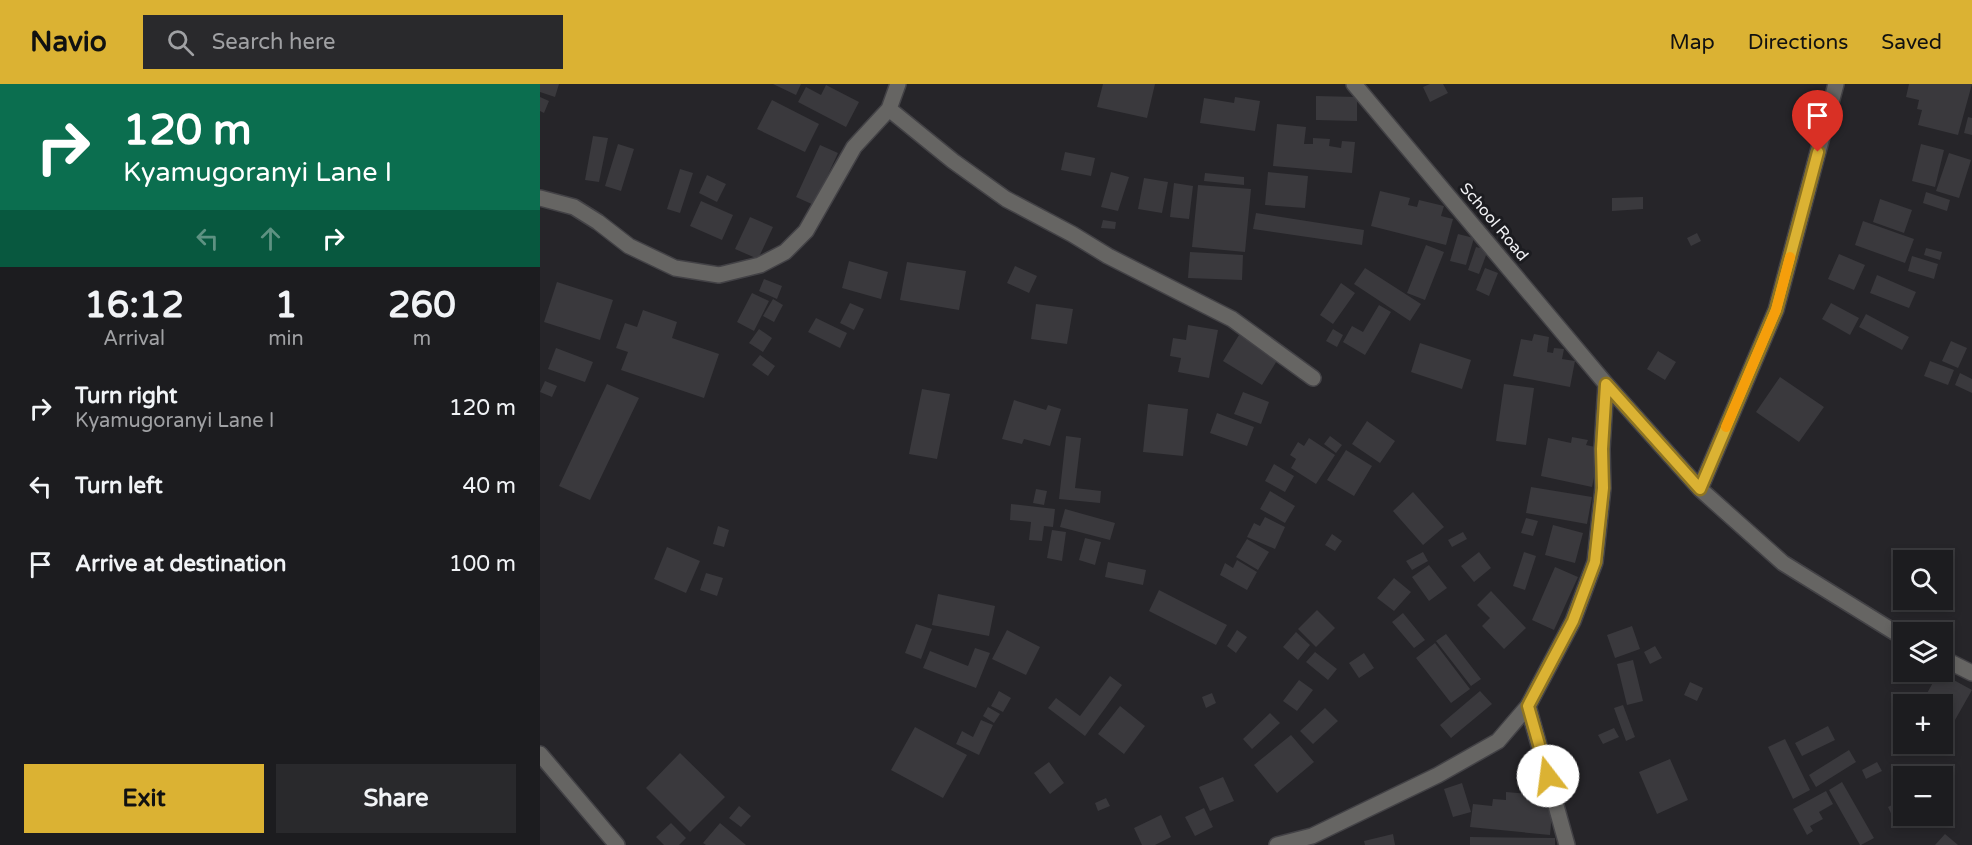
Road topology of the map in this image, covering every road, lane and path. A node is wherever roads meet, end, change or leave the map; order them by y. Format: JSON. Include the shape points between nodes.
{"nodes":[{"id":1,"x":898,"y":84,"type":"edge"},
{"id":2,"x":1354,"y":84,"type":"edge"},
{"id":3,"x":1836,"y":84,"type":"edge"},
{"id":4,"x":888,"y":109,"type":"junction"},
{"id":5,"x":540,"y":198,"type":"edge"},
{"id":6,"x":1313,"y":378,"type":"dead end"},
{"id":7,"x":1606,"y":384,"type":"junction"},
{"id":8,"x":1700,"y":489,"type":"junction"},
{"id":9,"x":1893,"y":631,"type":"edge"},
{"id":10,"x":1953,"y":664,"type":"edge"},
{"id":11,"x":1972,"y":673,"type":"edge"},
{"id":12,"x":1528,"y":706,"type":"junction"},
{"id":13,"x":540,"y":754,"type":"edge"},
{"id":14,"x":1281,"y":844,"type":"edge"},
{"id":15,"x":617,"y":845,"type":"edge"},
{"id":16,"x":1567,"y":845,"type":"edge"}],
"edges":[{"from":1,"to":4,"type":"street"},
{"from":2,"to":7,"type":"street","name":"School Road"},
{"from":3,"to":8,"type":"street","via":[[1776,310]]},
{"from":4,"to":5,"type":"street","via":[[854,147],[806,231],[785,252],[760,265],[719,275],[675,268],[629,246],[574,207]]},
{"from":4,"to":6,"type":"street","via":[[1006,199],[1232,319]]},
{"from":7,"to":8,"type":"street","name":"School Road"},
{"from":7,"to":12,"type":"street","via":[[1603,488],[1595,562],[1573,621]]},
{"from":8,"to":9,"type":"street","name":"School Road","via":[[1783,563]]},
{"from":10,"to":11,"type":"street"},
{"from":12,"to":14,"type":"street","via":[[1498,741],[1438,775],[1312,836]]},
{"from":12,"to":16,"type":"street"},
{"from":13,"to":15,"type":"street"}]}
